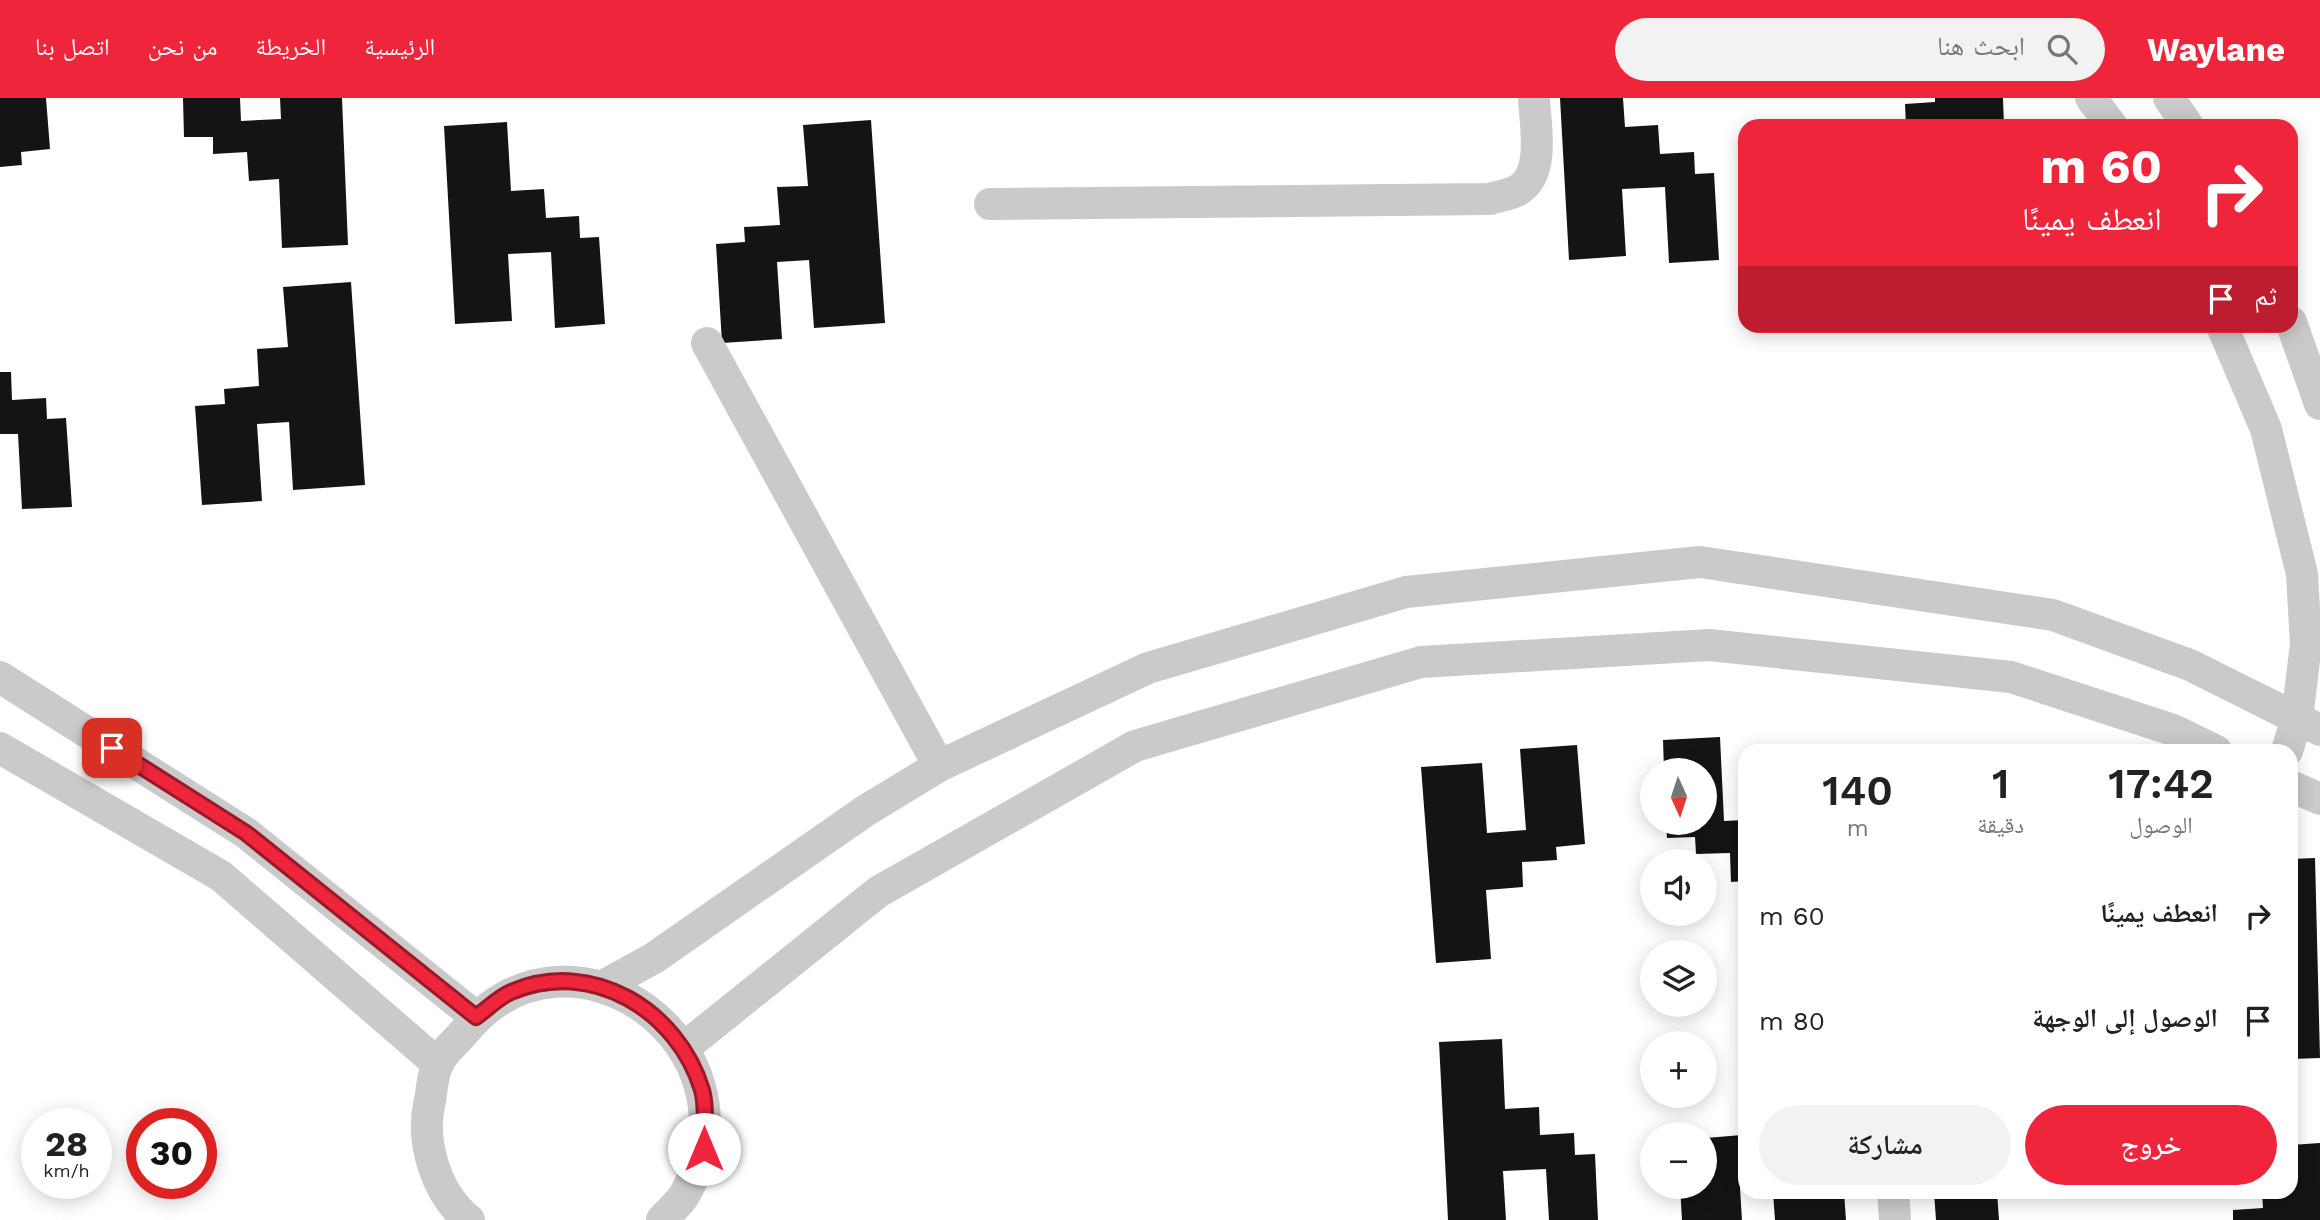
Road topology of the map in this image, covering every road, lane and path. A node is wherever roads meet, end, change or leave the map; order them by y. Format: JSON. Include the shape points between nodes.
{"nodes":[{"id":1,"x":1534,"y":98,"type":"edge"},
{"id":2,"x":2091,"y":98,"type":"edge"},
{"id":3,"x":2169,"y":98,"type":"edge"},
{"id":4,"x":2107,"y":119,"type":"edge"},
{"id":5,"x":2183,"y":119,"type":"edge"},
{"id":6,"x":990,"y":204,"type":"dead end"},
{"id":7,"x":2225,"y":333,"type":"edge"},
{"id":8,"x":2295,"y":333,"type":"edge"},
{"id":9,"x":707,"y":343,"type":"dead end"},
{"id":10,"x":2320,"y":404,"type":"edge"},
{"id":11,"x":0,"y":677,"type":"edge"},
{"id":12,"x":2308,"y":724,"type":"edge"},
{"id":13,"x":2202,"y":744,"type":"edge"},
{"id":14,"x":2292,"y":744,"type":"edge"},
{"id":15,"x":0,"y":748,"type":"edge"},
{"id":16,"x":939,"y":766,"type":"junction"},
{"id":17,"x":2298,"y":789,"type":"edge"},
{"id":18,"x":2320,"y":799,"type":"edge"},
{"id":19,"x":603,"y":986,"type":"junction"},
{"id":20,"x":476,"y":1017,"type":"junction"},
{"id":21,"x":685,"y":1047,"type":"junction"},
{"id":22,"x":438,"y":1063,"type":"junction"},
{"id":23,"x":1894,"y":1199,"type":"edge"},
{"id":24,"x":462,"y":1218,"type":"edge"},
{"id":25,"x":662,"y":1220,"type":"edge"},
{"id":26,"x":1895,"y":1220,"type":"edge"}],
"edges":[{"from":1,"to":6,"type":"street","via":[[1533,173],[1521,188],[1490,199]]},
{"from":2,"to":4,"type":"street"},
{"from":3,"to":5,"type":"street"},
{"from":7,"to":12,"type":"street","via":[[2266,429],[2302,574]]},
{"from":8,"to":10,"type":"street"},
{"from":9,"to":16,"type":"street"},
{"from":11,"to":20,"type":"street","via":[[246,833]]},
{"from":12,"to":14,"type":"street"},
{"from":12,"to":16,"type":"street","via":[[2190,665],[2053,615],[1700,562],[1406,592],[1148,668]]},
{"from":13,"to":21,"type":"street","via":[[2173,730],[2011,677],[1709,646],[1421,662],[1135,747],[878,892]]},
{"from":15,"to":22,"type":"street","via":[[221,876]]},
{"from":16,"to":19,"type":"street","via":[[865,811],[654,958]]},
{"from":17,"to":18,"type":"street"},
{"from":19,"to":20,"type":"street","via":[[558,981],[511,992]]},
{"from":19,"to":21,"type":"street","via":[[647,1007]]},
{"from":20,"to":22,"type":"street"},
{"from":21,"to":25,"type":"street","via":[[703,1092],[704,1149],[686,1194]]},
{"from":22,"to":24,"type":"street","via":[[425,1125],[435,1173]]},
{"from":23,"to":26,"type":"street"}]}
